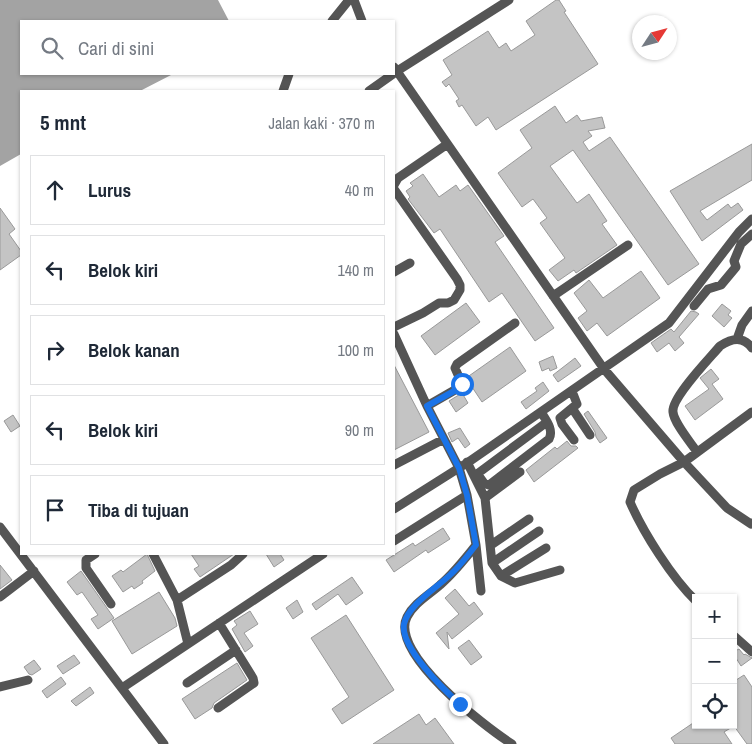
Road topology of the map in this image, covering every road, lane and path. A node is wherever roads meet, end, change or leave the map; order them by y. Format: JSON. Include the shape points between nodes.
{"nodes":[{"id":1,"x":349,"y":0,"type":"edge"},
{"id":2,"x":354,"y":0,"type":"edge"},
{"id":3,"x":509,"y":0,"type":"edge"},
{"id":4,"x":333,"y":20,"type":"edge"},
{"id":5,"x":362,"y":20,"type":"edge"},
{"id":6,"x":395,"y":70,"type":"edge"},
{"id":7,"x":395,"y":72,"type":"edge"},
{"id":8,"x":289,"y":75,"type":"edge"},
{"id":9,"x":389,"y":75,"type":"edge"},
{"id":10,"x":282,"y":90,"type":"edge"},
{"id":11,"x":370,"y":90,"type":"edge"},
{"id":12,"x":446,"y":145,"type":"junction"},
{"id":13,"x":395,"y":185,"type":"edge"},
{"id":14,"x":395,"y":188,"type":"edge"},
{"id":15,"x":752,"y":220,"type":"edge"},
{"id":16,"x":752,"y":234,"type":"edge"},
{"id":17,"x":628,"y":245,"type":"dead end"},
{"id":18,"x":410,"y":263,"type":"dead end"},
{"id":19,"x":395,"y":271,"type":"edge"},
{"id":20,"x":552,"y":296,"type":"junction"},
{"id":21,"x":694,"y":306,"type":"dead end"},
{"id":22,"x":752,"y":311,"type":"edge"},
{"id":23,"x":515,"y":323,"type":"dead end"},
{"id":24,"x":395,"y":327,"type":"edge"},
{"id":25,"x":395,"y":336,"type":"edge"},
{"id":26,"x":737,"y":339,"type":"junction"},
{"id":27,"x":752,"y":348,"type":"edge"},
{"id":28,"x":604,"y":369,"type":"junction"},
{"id":29,"x":572,"y":391,"type":"junction"},
{"id":30,"x":427,"y":406,"type":"junction"},
{"id":31,"x":572,"y":408,"type":"junction"},
{"id":32,"x":540,"y":412,"type":"junction"},
{"id":33,"x":752,"y":412,"type":"edge"},
{"id":34,"x":547,"y":422,"type":"junction"},
{"id":35,"x":590,"y":435,"type":"dead end"},
{"id":36,"x":444,"y":439,"type":"junction"},
{"id":37,"x":574,"y":440,"type":"dead end"},
{"id":38,"x":697,"y":452,"type":"junction"},
{"id":39,"x":469,"y":461,"type":"junction"},
{"id":40,"x":684,"y":462,"type":"junction"},
{"id":41,"x":395,"y":464,"type":"edge"},
{"id":42,"x":459,"y":468,"type":"junction"},
{"id":43,"x":520,"y":472,"type":"dead end"},
{"id":44,"x":477,"y":474,"type":"junction"},
{"id":45,"x":467,"y":495,"type":"junction"},
{"id":46,"x":485,"y":498,"type":"junction"},
{"id":47,"x":395,"y":508,"type":"edge"},
{"id":48,"x":529,"y":519,"type":"dead end"},
{"id":49,"x":752,"y":524,"type":"edge"},
{"id":50,"x":0,"y":527,"type":"edge"},
{"id":51,"x":538,"y":531,"type":"dead end"},
{"id":52,"x":395,"y":540,"type":"edge"},
{"id":53,"x":476,"y":545,"type":"junction"},
{"id":54,"x":491,"y":545,"type":"junction"},
{"id":55,"x":546,"y":548,"type":"dead end"},
{"id":56,"x":20,"y":553,"type":"edge"},
{"id":57,"x":22,"y":555,"type":"edge"},
{"id":58,"x":94,"y":555,"type":"edge"},
{"id":59,"x":154,"y":555,"type":"edge"},
{"id":60,"x":242,"y":555,"type":"edge"},
{"id":61,"x":321,"y":555,"type":"edge"},
{"id":62,"x":492,"y":562,"type":"junction"},
{"id":63,"x":560,"y":570,"type":"dead end"},
{"id":64,"x":34,"y":571,"type":"junction"},
{"id":65,"x":501,"y":576,"type":"junction"},
{"id":66,"x":481,"y":591,"type":"dead end"},
{"id":67,"x":0,"y":596,"type":"edge"},
{"id":68,"x":692,"y":596,"type":"edge"},
{"id":69,"x":177,"y":600,"type":"junction"},
{"id":70,"x":111,"y":604,"type":"dead end"},
{"id":71,"x":219,"y":623,"type":"junction"},
{"id":72,"x":737,"y":639,"type":"edge"},
{"id":73,"x":188,"y":644,"type":"junction"},
{"id":74,"x":236,"y":650,"type":"junction"},
{"id":75,"x":752,"y":652,"type":"edge"},
{"id":76,"x":28,"y":680,"type":"dead end"},
{"id":77,"x":187,"y":683,"type":"dead end"},
{"id":78,"x":0,"y":687,"type":"edge"},
{"id":79,"x":122,"y":688,"type":"junction"},
{"id":80,"x":218,"y":708,"type":"dead end"},
{"id":81,"x":164,"y":744,"type":"edge"},
{"id":82,"x":512,"y":744,"type":"edge"}],
"edges":[{"from":1,"to":4,"type":"lane"},
{"from":2,"to":5,"type":"lane"},
{"from":3,"to":6,"type":"lane"},
{"from":7,"to":12,"type":"lane"},
{"from":8,"to":10,"type":"lane"},
{"from":9,"to":11,"type":"lane"},
{"from":12,"to":13,"type":"lane","via":[[398,178]]},
{"from":12,"to":20,"type":"lane"},
{"from":14,"to":24,"type":"lane","via":[[460,285],[454,300],[439,303]]},
{"from":15,"to":28,"type":"lane","via":[[739,232],[669,323]]},
{"from":16,"to":21,"type":"lane","via":[[741,244],[732,273],[721,285],[708,289]]},
{"from":17,"to":20,"type":"lane"},
{"from":18,"to":19,"type":"lane"},
{"from":20,"to":28,"type":"lane"},
{"from":22,"to":26,"type":"lane"},
{"from":23,"to":30,"type":"lane","via":[[457,364],[460,388]]},
{"from":25,"to":30,"type":"lane"},
{"from":26,"to":27,"type":"lane"},
{"from":26,"to":38,"type":"lane","via":[[720,346],[674,403],[677,421]]},
{"from":28,"to":29,"type":"lane"},
{"from":28,"to":40,"type":"lane"},
{"from":29,"to":31,"type":"lane","via":[[577,404]]},
{"from":29,"to":32,"type":"lane"},
{"from":30,"to":36,"type":"lane"},
{"from":31,"to":35,"type":"lane"},
{"from":31,"to":37,"type":"lane","via":[[560,418]]},
{"from":32,"to":34,"type":"lane"},
{"from":32,"to":39,"type":"lane"},
{"from":33,"to":38,"type":"lane"},
{"from":34,"to":44,"type":"lane"},
{"from":34,"to":44,"type":"lane","via":[[551,435],[548,439],[489,485]]},
{"from":36,"to":41,"type":"lane"},
{"from":36,"to":42,"type":"lane"},
{"from":38,"to":40,"type":"lane"},
{"from":39,"to":42,"type":"lane"},
{"from":39,"to":44,"type":"lane"},
{"from":39,"to":46,"type":"lane"},
{"from":40,"to":49,"type":"lane","via":[[728,508]]},
{"from":40,"to":68,"type":"lane","via":[[634,490],[630,502],[639,523]]},
{"from":42,"to":45,"type":"lane"},
{"from":42,"to":47,"type":"lane"},
{"from":43,"to":46,"type":"lane"},
{"from":45,"to":52,"type":"lane"},
{"from":45,"to":53,"type":"lane"},
{"from":46,"to":54,"type":"lane"},
{"from":48,"to":54,"type":"lane"},
{"from":50,"to":56,"type":"lane"},
{"from":51,"to":62,"type":"lane"},
{"from":53,"to":66,"type":"lane"},
{"from":53,"to":82,"type":"lane","via":[[453,572],[416,604],[404,624],[404,634],[423,666],[439,684]]},
{"from":54,"to":62,"type":"lane"},
{"from":55,"to":65,"type":"lane"},
{"from":57,"to":64,"type":"lane"},
{"from":58,"to":70,"type":"lane","via":[[86,560],[86,568]]},
{"from":59,"to":69,"type":"lane"},
{"from":60,"to":69,"type":"lane"},
{"from":61,"to":71,"type":"lane"},
{"from":62,"to":65,"type":"lane"},
{"from":63,"to":65,"type":"lane","via":[[515,583]]},
{"from":64,"to":67,"type":"lane"},
{"from":64,"to":79,"type":"lane"},
{"from":69,"to":73,"type":"lane"},
{"from":71,"to":73,"type":"lane"},
{"from":71,"to":74,"type":"lane"},
{"from":72,"to":75,"type":"lane"},
{"from":73,"to":79,"type":"lane"},
{"from":74,"to":77,"type":"lane"},
{"from":74,"to":80,"type":"lane","via":[[254,683]]},
{"from":76,"to":78,"type":"lane"},
{"from":79,"to":81,"type":"lane"}]}
